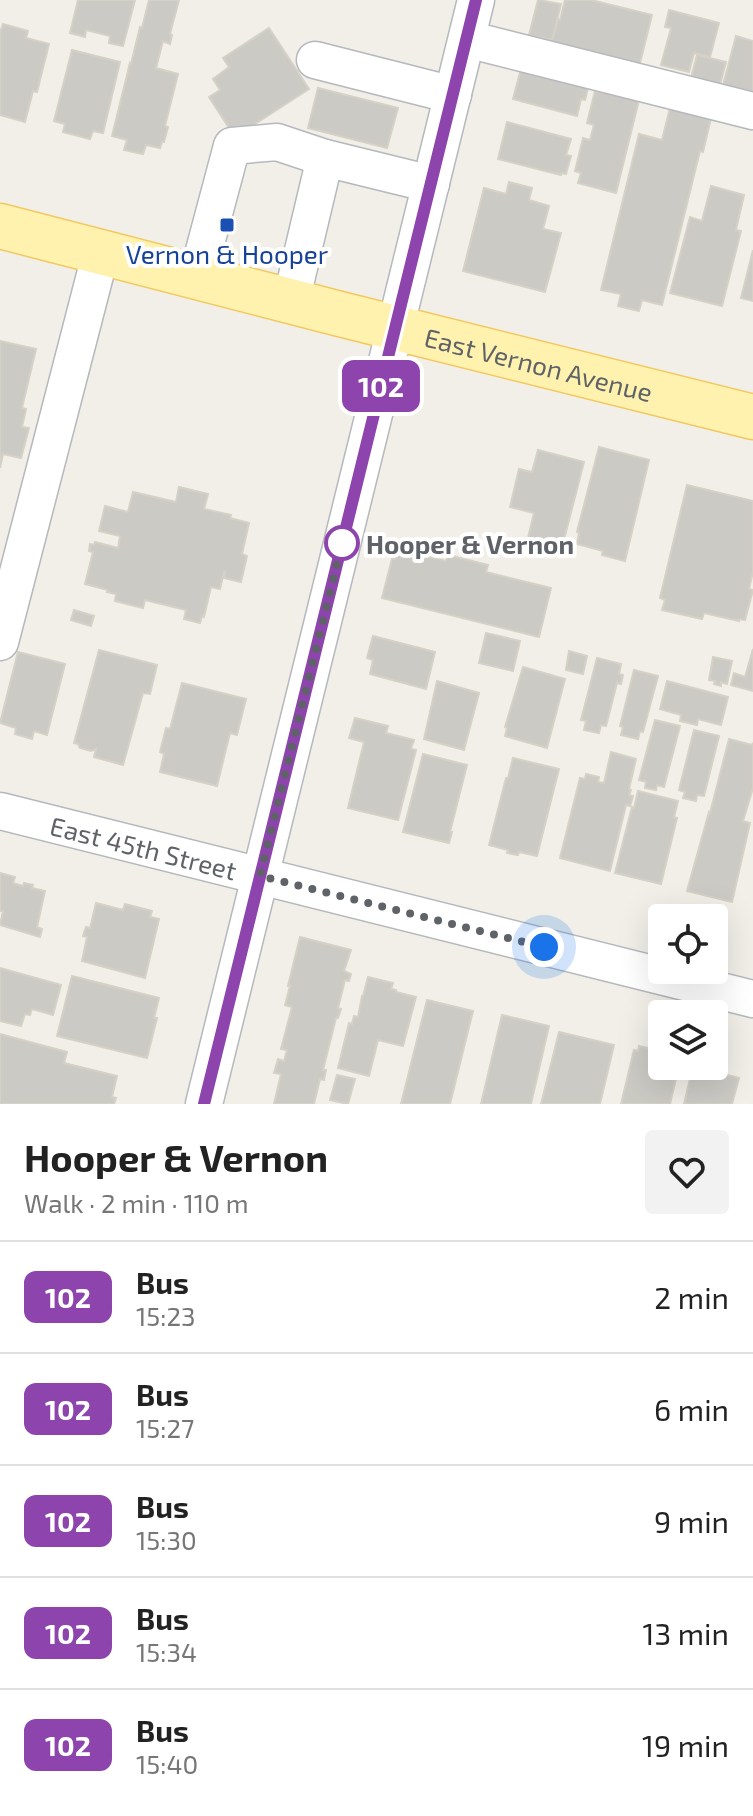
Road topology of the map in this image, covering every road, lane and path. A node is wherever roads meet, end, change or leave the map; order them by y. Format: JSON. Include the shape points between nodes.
{"nodes":[{"id":1,"x":476,"y":0,"type":"edge"},
{"id":2,"x":467,"y":39,"type":"junction"},
{"id":3,"x":315,"y":60,"type":"dead end"},
{"id":4,"x":453,"y":95,"type":"junction"},
{"id":5,"x":753,"y":111,"type":"edge"},
{"id":6,"x":325,"y":158,"type":"junction"},
{"id":7,"x":431,"y":184,"type":"junction"},
{"id":8,"x":0,"y":226,"type":"edge"},
{"id":9,"x":101,"y":252,"type":"junction"},
{"id":10,"x":197,"y":277,"type":"junction"},
{"id":11,"x":291,"y":301,"type":"junction"},
{"id":12,"x":395,"y":328,"type":"junction"},
{"id":13,"x":753,"y":417,"type":"edge"},
{"id":14,"x":0,"y":642,"type":"edge"},
{"id":15,"x":0,"y":811,"type":"edge"},
{"id":16,"x":260,"y":876,"type":"junction"},
{"id":17,"x":753,"y":999,"type":"edge"},
{"id":18,"x":204,"y":1104,"type":"edge"}],
"edges":[{"from":1,"to":2,"type":"street"},
{"from":2,"to":4,"type":"street"},
{"from":2,"to":5,"type":"street"},
{"from":3,"to":4,"type":"street"},
{"from":4,"to":7,"type":"street"},
{"from":6,"to":7,"type":"street"},
{"from":6,"to":10,"type":"street","via":[[277,142],[232,146]]},
{"from":6,"to":11,"type":"street"},
{"from":7,"to":12,"type":"street"},
{"from":8,"to":9,"type":"main road","name":"East Vernon Avenue"},
{"from":9,"to":10,"type":"main road","name":"East Vernon Avenue"},
{"from":9,"to":14,"type":"street"},
{"from":10,"to":11,"type":"main road","name":"East Vernon Avenue"},
{"from":11,"to":12,"type":"main road","name":"East Vernon Avenue"},
{"from":12,"to":13,"type":"main road","name":"East Vernon Avenue"},
{"from":12,"to":16,"type":"street"},
{"from":15,"to":16,"type":"street","name":"East 45th Street"},
{"from":16,"to":17,"type":"street","name":"East 45th Street"},
{"from":16,"to":18,"type":"street"}]}
